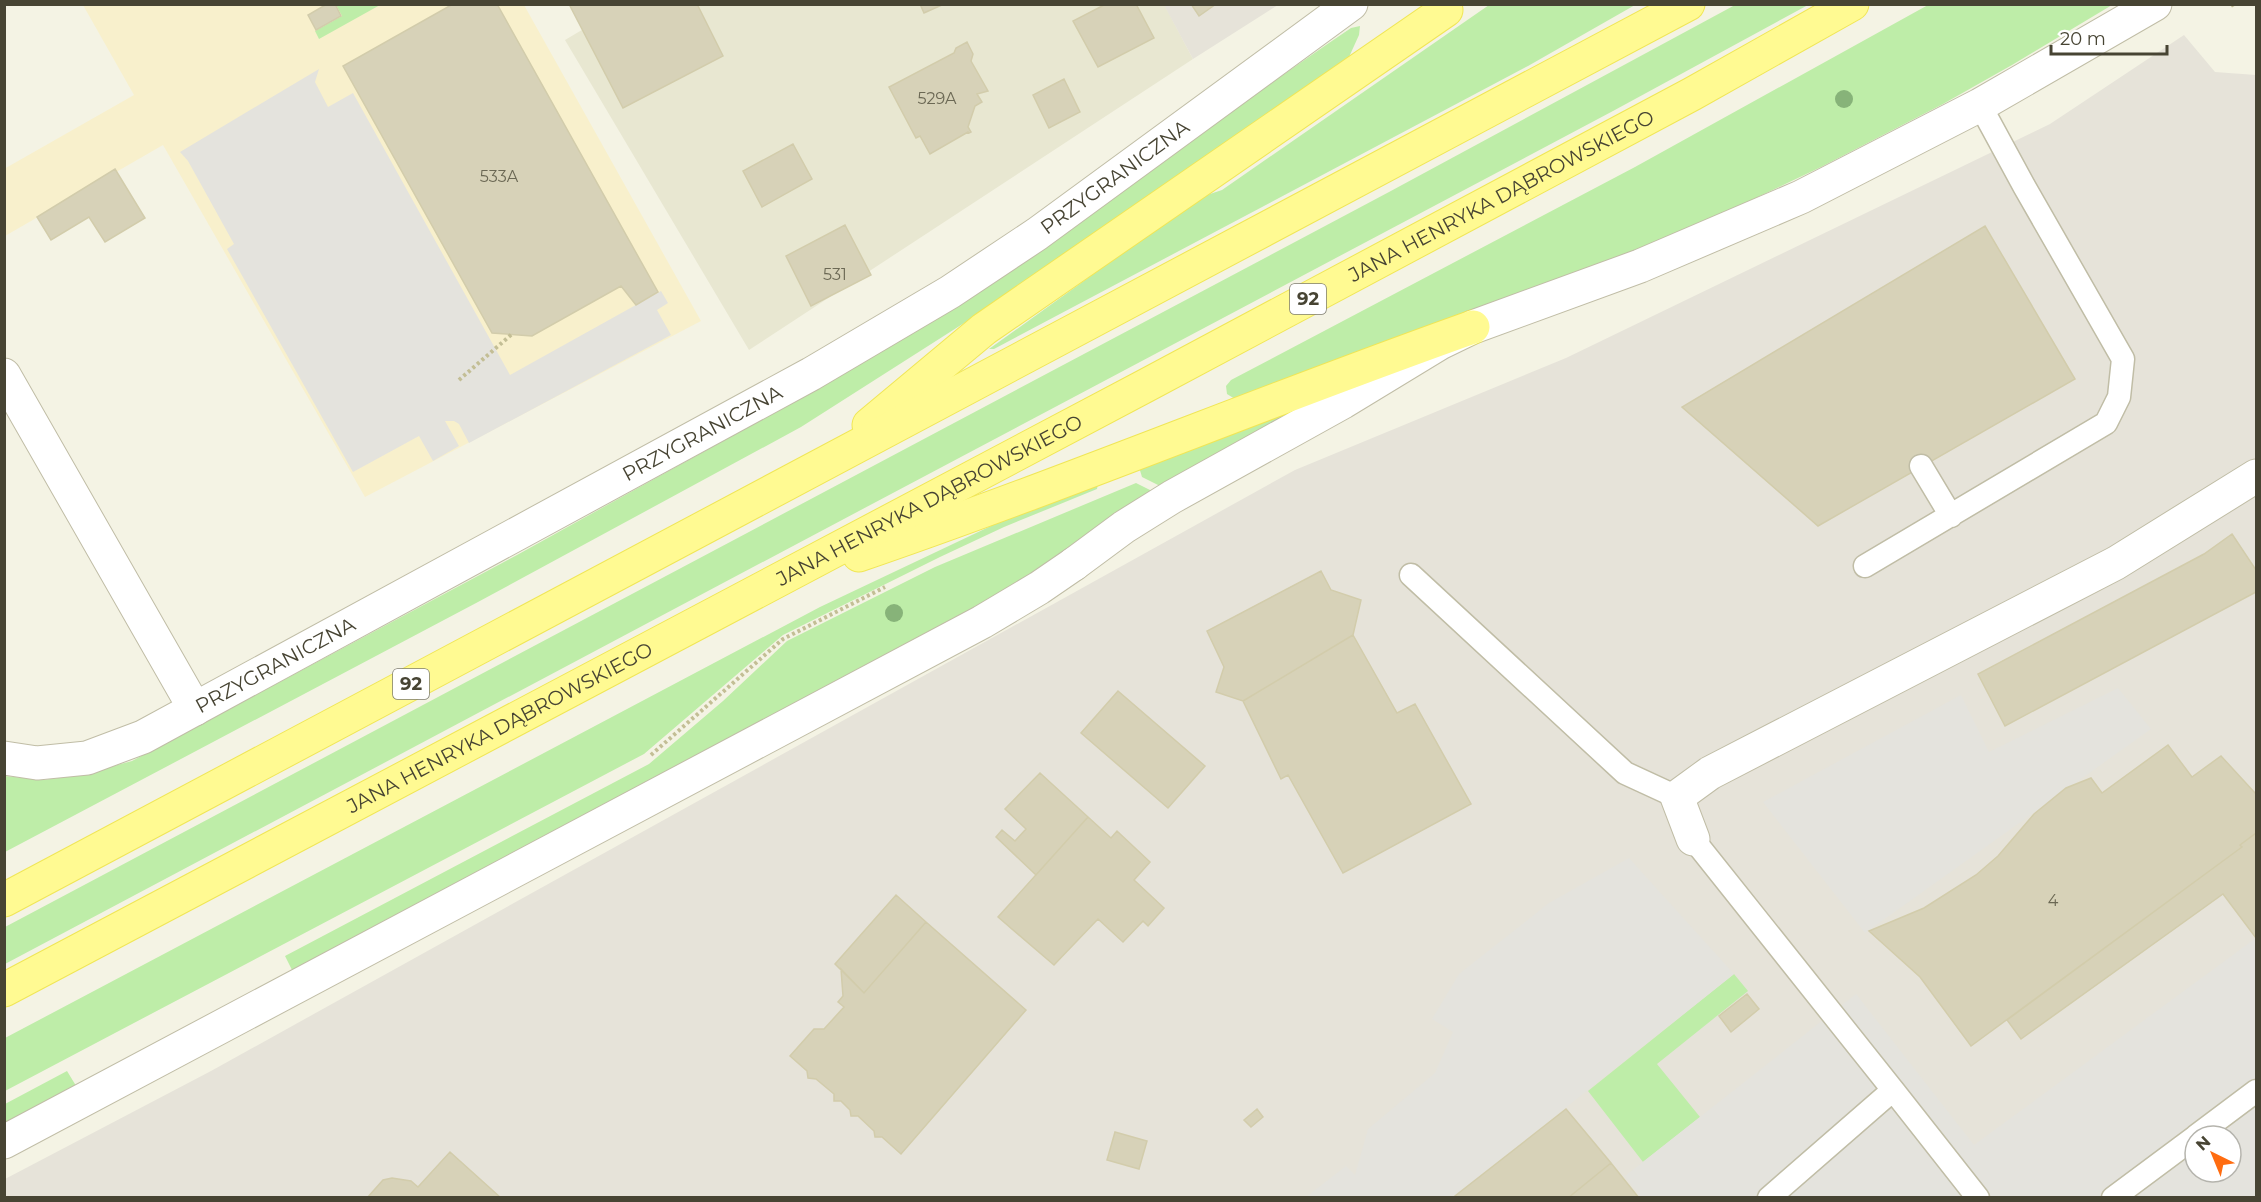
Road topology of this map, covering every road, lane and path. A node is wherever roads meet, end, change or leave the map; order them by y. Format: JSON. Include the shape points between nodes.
{"nodes":[{"id":1,"x":1351,"y":4,"type":"edge"},
{"id":2,"x":1688,"y":4,"type":"edge"},
{"id":3,"x":1852,"y":4,"type":"edge"},
{"id":4,"x":2155,"y":4,"type":"edge"},
{"id":5,"x":1444,"y":6,"type":"edge"},
{"id":6,"x":1980,"y":105,"type":"junction"},
{"id":7,"x":1473,"y":327,"type":"junction"},
{"id":8,"x":512,"y":334,"type":"dead end"},
{"id":9,"x":4,"y":375,"type":"edge"},
{"id":10,"x":459,"y":380,"type":"dead end"},
{"id":11,"x":1921,"y":466,"type":"dead end"},
{"id":12,"x":817,"y":469,"type":"junction"},
{"id":13,"x":2256,"y":476,"type":"edge"},
{"id":14,"x":1951,"y":516,"type":"junction"},
{"id":15,"x":1865,"y":566,"type":"dead end"},
{"id":16,"x":1411,"y":575,"type":"dead end"},
{"id":17,"x":891,"y":584,"type":"dead end"},
{"id":18,"x":761,"y":589,"type":"junction"},
{"id":19,"x":195,"y":710,"type":"junction"},
{"id":20,"x":4,"y":758,"type":"edge"},
{"id":21,"x":646,"y":759,"type":"dead end"},
{"id":22,"x":1677,"y":797,"type":"junction"},
{"id":23,"x":1693,"y":839,"type":"joint"},
{"id":24,"x":4,"y":900,"type":"edge"},
{"id":25,"x":4,"y":990,"type":"edge"},
{"id":26,"x":1893,"y":1090,"type":"junction"},
{"id":27,"x":2256,"y":1091,"type":"edge"},
{"id":28,"x":2211,"y":1124,"type":"edge"},
{"id":29,"x":4,"y":1142,"type":"edge"},
{"id":30,"x":2183,"y":1145,"type":"edge"},
{"id":31,"x":1769,"y":1197,"type":"edge"},
{"id":32,"x":1978,"y":1197,"type":"edge"},
{"id":33,"x":2113,"y":1197,"type":"edge"}],
"edges":[{"from":1,"to":19,"type":"street","name":"PRZYGRANICZNA","via":[[1046,228],[950,292],[811,374]]},
{"from":2,"to":12,"type":"main road","number":"92"},
{"from":3,"to":18,"type":"main road","name":"JANA HENRYKA DĄBROWSKIEGO","number":"92","via":[[1681,100]]},
{"from":4,"to":6,"type":"street"},
{"from":5,"to":12,"type":"main road","via":[[984,329]]},
{"from":6,"to":7,"type":"street","via":[[1842,178],[1739,225]]},
{"from":6,"to":14,"type":"lane","via":[[2123,359],[2120,397],[2106,423]]},
{"from":7,"to":18,"type":"main road","via":[[973,516]]},
{"from":7,"to":29,"type":"street","via":[[1172,497],[982,622]]},
{"from":8,"to":10,"type":"path"},
{"from":9,"to":19,"type":"street"},
{"from":11,"to":14,"type":"lane"},
{"from":12,"to":24,"type":"main road","number":"92"},
{"from":13,"to":22,"type":"street","via":[[2116,563],[1710,773]]},
{"from":14,"to":15,"type":"lane"},
{"from":16,"to":22,"type":"lane","via":[[1625,773]]},
{"from":17,"to":21,"type":"path","via":[[783,639]]},
{"from":18,"to":25,"type":"main road","name":"JANA HENRYKA DĄBROWSKIEGO","number":"92"},
{"from":19,"to":20,"type":"street","name":"PRZYGRANICZNA","via":[[143,737],[87,758],[37,763]]},
{"from":22,"to":23,"type":"street"},
{"from":23,"to":26,"type":"lane"},
{"from":26,"to":31,"type":"lane"},
{"from":26,"to":32,"type":"lane"},
{"from":27,"to":28,"type":"lane"},
{"from":30,"to":33,"type":"lane"}]}
